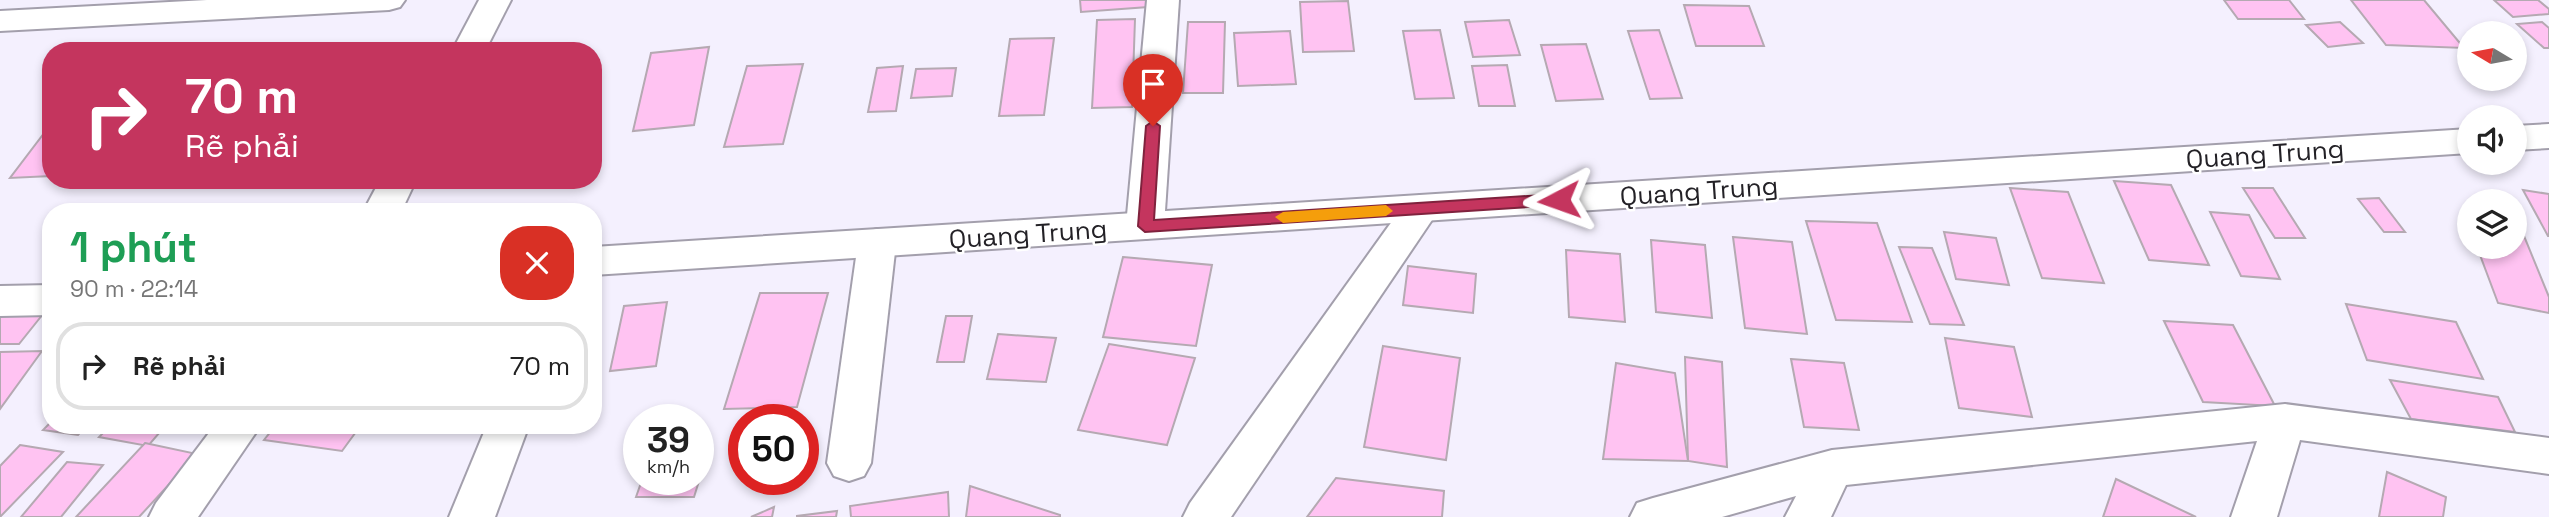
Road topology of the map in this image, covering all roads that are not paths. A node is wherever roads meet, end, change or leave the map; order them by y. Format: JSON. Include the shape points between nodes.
{"nodes":[{"id":1,"x":389,"y":0,"type":"edge"},
{"id":2,"x":495,"y":0,"type":"edge"},
{"id":3,"x":1163,"y":0,"type":"edge"},
{"id":4,"x":0,"y":21,"type":"edge"},
{"id":5,"x":473,"y":42,"type":"edge"},
{"id":6,"x":2549,"y":136,"type":"edge"},
{"id":7,"x":2527,"y":137,"type":"edge"},
{"id":8,"x":2457,"y":142,"type":"edge"},
{"id":9,"x":1421,"y":208,"type":"junction"},
{"id":10,"x":1145,"y":226,"type":"junction"},
{"id":11,"x":877,"y":243,"type":"junction"},
{"id":12,"x":602,"y":260,"type":"edge"},
{"id":13,"x":42,"y":300,"type":"edge"},
{"id":14,"x":0,"y":301,"type":"edge"},
{"id":15,"x":2285,"y":421,"type":"junction"},
{"id":16,"x":233,"y":434,"type":"edge"},
{"id":17,"x":504,"y":434,"type":"edge"},
{"id":18,"x":2549,"y":456,"type":"edge"},
{"id":19,"x":849,"y":463,"type":"dead end"},
{"id":20,"x":1832,"y":468,"type":"junction"},
{"id":21,"x":172,"y":517,"type":"edge"},
{"id":22,"x":472,"y":517,"type":"edge"},
{"id":23,"x":1206,"y":517,"type":"edge"},
{"id":24,"x":1653,"y":517,"type":"edge"},
{"id":25,"x":1808,"y":517,"type":"edge"},
{"id":26,"x":2254,"y":517,"type":"edge"}],
"edges":[{"from":1,"to":4,"type":"street"},
{"from":2,"to":5,"type":"street"},
{"from":3,"to":10,"type":"street"},
{"from":6,"to":7,"type":"street"},
{"from":8,"to":9,"type":"street","name":"Quang Trung"},
{"from":9,"to":10,"type":"street","name":"Quang Trung"},
{"from":9,"to":23,"type":"street"},
{"from":10,"to":11,"type":"street","name":"Quang Trung"},
{"from":11,"to":12,"type":"street","name":"Quang Trung"},
{"from":11,"to":19,"type":"street"},
{"from":13,"to":14,"type":"street"},
{"from":15,"to":18,"type":"street"},
{"from":15,"to":20,"type":"street"},
{"from":15,"to":26,"type":"street"},
{"from":16,"to":21,"type":"street"},
{"from":17,"to":22,"type":"street"},
{"from":20,"to":24,"type":"street"},
{"from":20,"to":25,"type":"street"}]}
